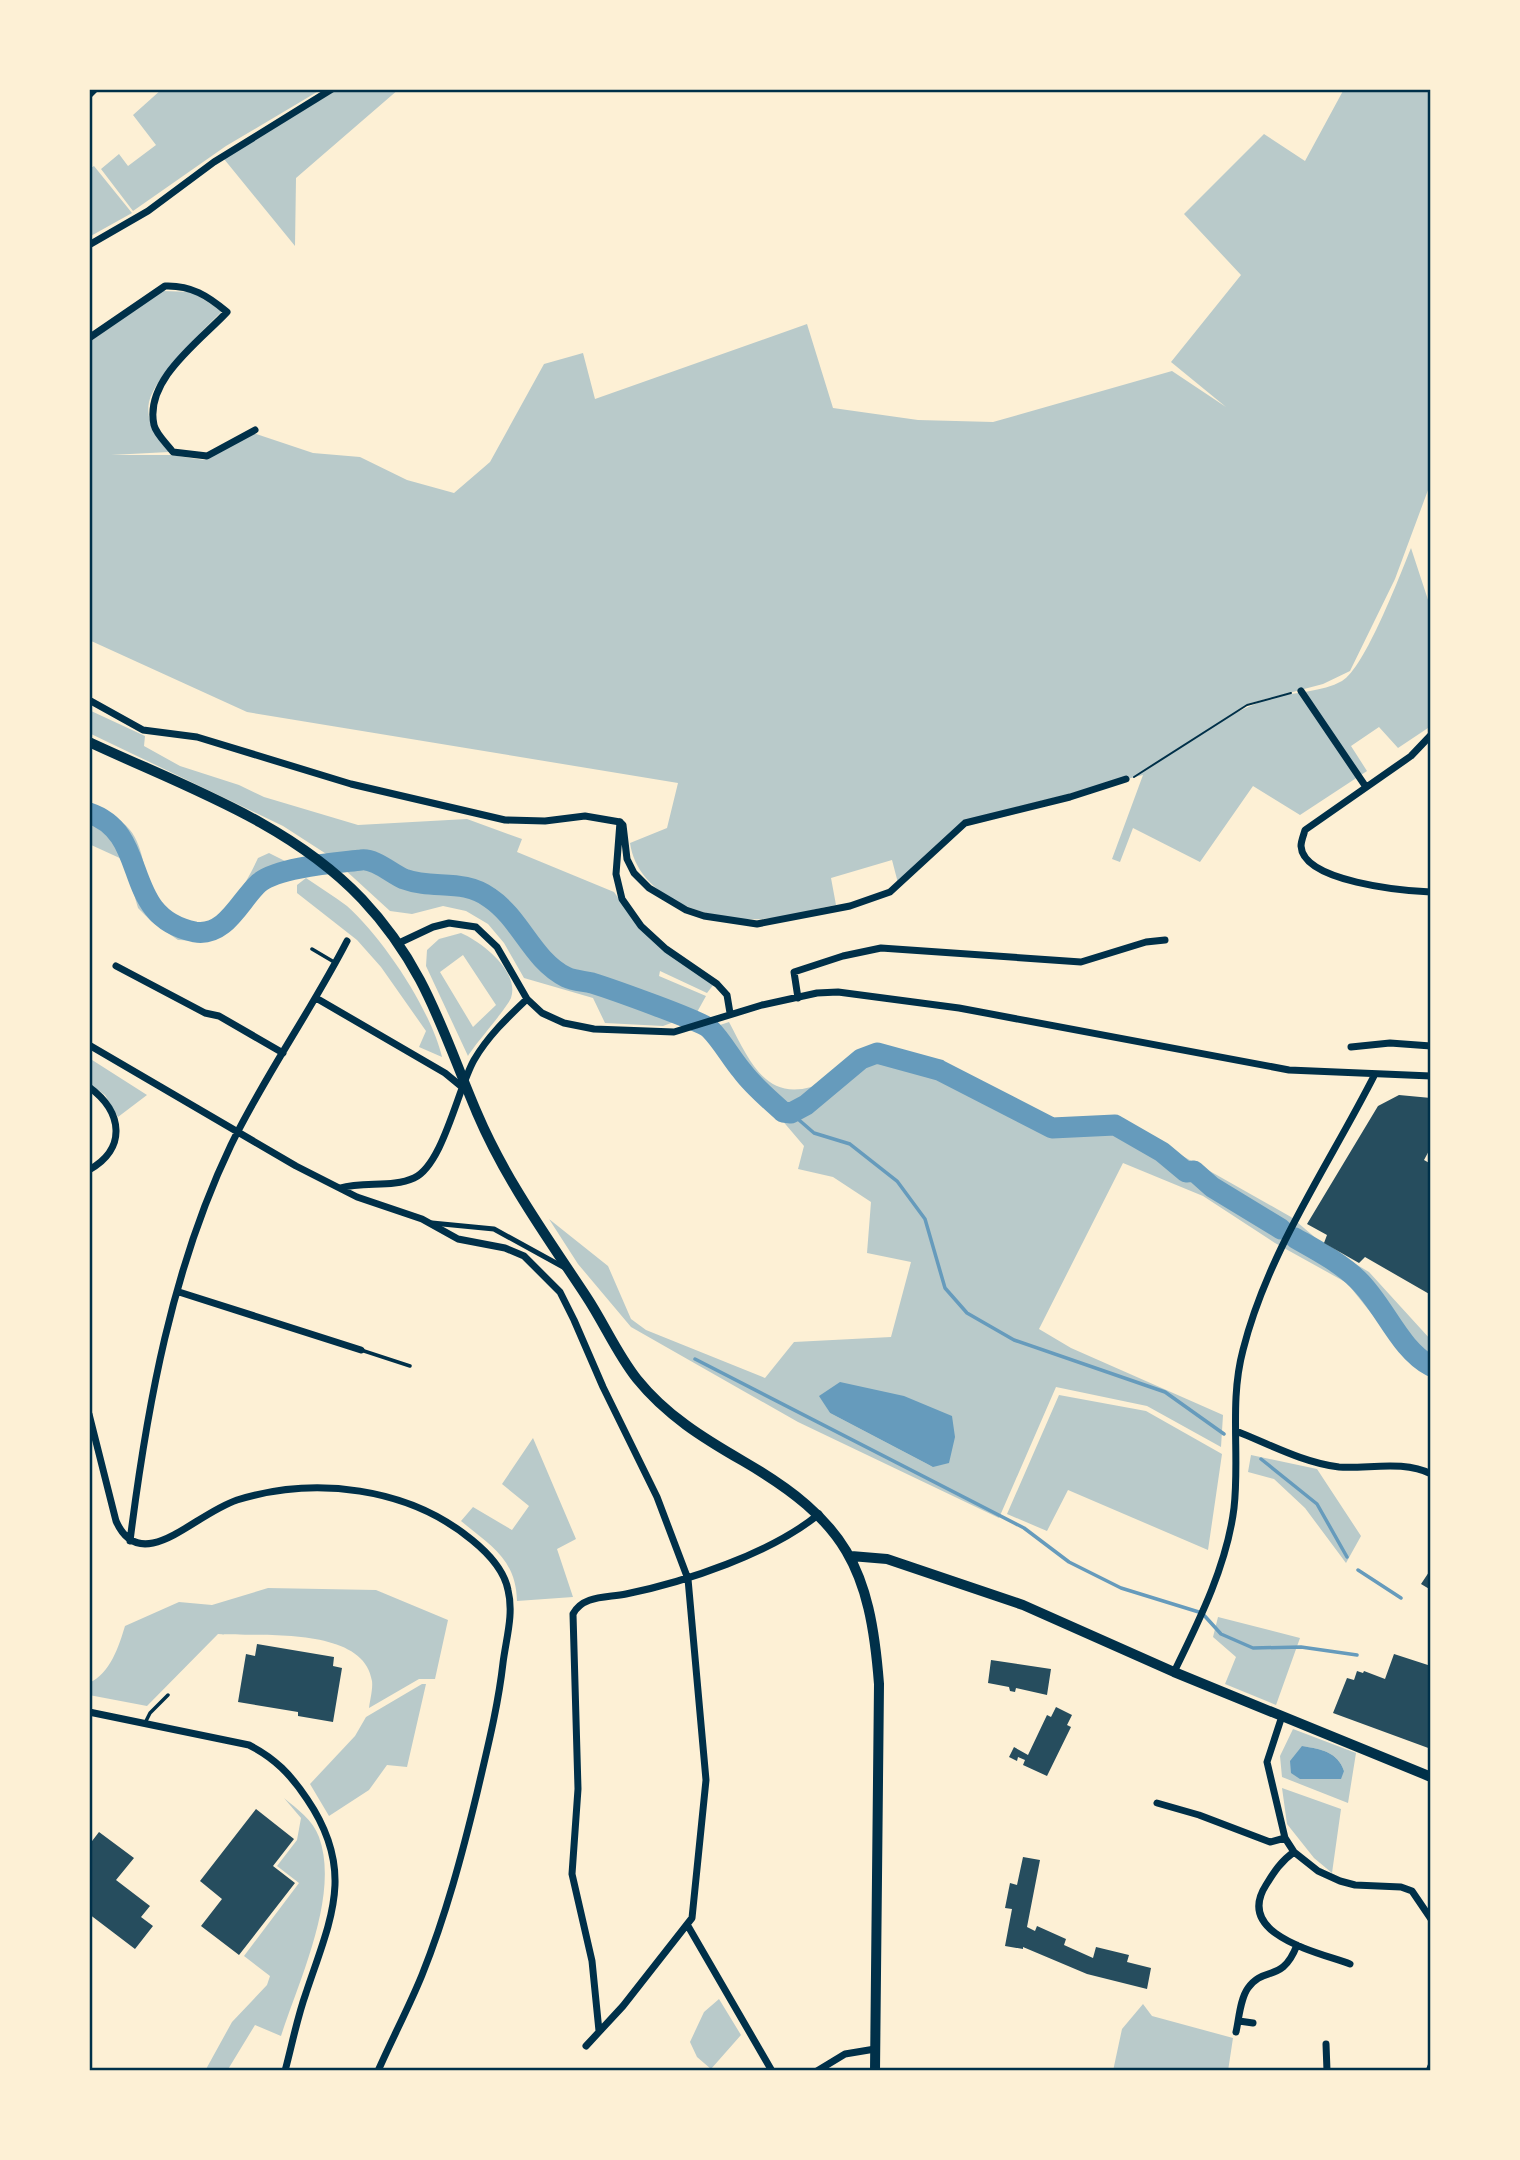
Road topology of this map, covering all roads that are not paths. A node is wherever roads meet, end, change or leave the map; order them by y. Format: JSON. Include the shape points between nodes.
{"nodes":[{"id":1,"x":95,"y":89,"type":"edge"},
{"id":2,"x":332,"y":89,"type":"edge"},
{"id":3,"x":89,"y":95,"type":"edge"},
{"id":4,"x":89,"y":245,"type":"edge"},
{"id":5,"x":89,"y":338,"type":"edge"},
{"id":6,"x":255,"y":430,"type":"dead end"},
{"id":7,"x":1301,"y":691,"type":"road end"},
{"id":8,"x":89,"y":700,"type":"edge"},
{"id":9,"x":1431,"y":735,"type":"edge"},
{"id":10,"x":89,"y":742,"type":"edge"},
{"id":11,"x":1126,"y":779,"type":"road end"},
{"id":12,"x":1366,"y":787,"type":"junction"},
{"id":13,"x":620,"y":821,"type":"junction"},
{"id":14,"x":1431,"y":892,"type":"edge"},
{"id":15,"x":1165,"y":940,"type":"dead end"},
{"id":16,"x":347,"y":941,"type":"dead end"},
{"id":17,"x":399,"y":943,"type":"junction"},
{"id":18,"x":312,"y":949,"type":"dead end"},
{"id":19,"x":336,"y":963,"type":"junction"},
{"id":20,"x":116,"y":966,"type":"dead end"},
{"id":21,"x":316,"y":998,"type":"junction"},
{"id":22,"x":798,"y":998,"type":"junction"},
{"id":23,"x":527,"y":999,"type":"junction"},
{"id":24,"x":730,"y":1013,"type":"junction"},
{"id":25,"x":89,"y":1045,"type":"edge"},
{"id":26,"x":1431,"y":1046,"type":"edge"},
{"id":27,"x":1351,"y":1047,"type":"dead end"},
{"id":28,"x":283,"y":1053,"type":"junction"},
{"id":29,"x":1375,"y":1074,"type":"junction"},
{"id":30,"x":1431,"y":1076,"type":"edge"},
{"id":31,"x":89,"y":1087,"type":"edge"},
{"id":32,"x":462,"y":1087,"type":"junction"},
{"id":33,"x":239,"y":1132,"type":"junction"},
{"id":34,"x":89,"y":1170,"type":"edge"},
{"id":35,"x":340,"y":1188,"type":"junction"},
{"id":36,"x":429,"y":1223,"type":"junction"},
{"id":37,"x":568,"y":1270,"type":"junction"},
{"id":38,"x":179,"y":1292,"type":"junction"},
{"id":39,"x":361,"y":1350,"type":"joint"},
{"id":40,"x":410,"y":1366,"type":"dead end"},
{"id":41,"x":89,"y":1414,"type":"edge"},
{"id":42,"x":1236,"y":1431,"type":"junction"},
{"id":43,"x":1431,"y":1474,"type":"edge"},
{"id":44,"x":820,"y":1514,"type":"junction"},
{"id":45,"x":130,"y":1541,"type":"junction"},
{"id":46,"x":851,"y":1556,"type":"junction"},
{"id":47,"x":688,"y":1579,"type":"junction"},
{"id":48,"x":1174,"y":1672,"type":"junction"},
{"id":49,"x":168,"y":1695,"type":"dead end"},
{"id":50,"x":89,"y":1712,"type":"edge"},
{"id":51,"x":1282,"y":1716,"type":"junction"},
{"id":52,"x":145,"y":1723,"type":"junction"},
{"id":53,"x":1431,"y":1777,"type":"edge"},
{"id":54,"x":1157,"y":1803,"type":"dead end"},
{"id":55,"x":1285,"y":1838,"type":"junction"},
{"id":56,"x":1294,"y":1852,"type":"junction"},
{"id":57,"x":1431,"y":1919,"type":"edge"},
{"id":58,"x":688,"y":1926,"type":"junction"},
{"id":59,"x":1297,"y":1945,"type":"junction"},
{"id":60,"x":1350,"y":1964,"type":"dead end"},
{"id":61,"x":1239,"y":2021,"type":"junction"},
{"id":62,"x":1253,"y":2023,"type":"dead end"},
{"id":63,"x":599,"y":2031,"type":"junction"},
{"id":64,"x":1236,"y":2032,"type":"dead end"},
{"id":65,"x":1326,"y":2044,"type":"dead end"},
{"id":66,"x":586,"y":2046,"type":"dead end"},
{"id":67,"x":874,"y":2049,"type":"junction"},
{"id":68,"x":285,"y":2071,"type":"edge"},
{"id":69,"x":378,"y":2071,"type":"edge"},
{"id":70,"x":772,"y":2071,"type":"edge"},
{"id":71,"x":817,"y":2071,"type":"edge"},
{"id":72,"x":875,"y":2071,"type":"edge"},
{"id":73,"x":1327,"y":2071,"type":"edge"}],
"edges":[{"from":1,"to":3,"type":"street"},
{"from":2,"to":4,"type":"street"},
{"from":5,"to":6,"type":"street","via":[[165,286],[204,293],[227,312],[158,389],[152,406],[154,428],[173,452],[207,456]]},
{"from":7,"to":12,"type":"street"},
{"from":8,"to":13,"type":"street","via":[[143,730],[197,737],[351,784],[505,820],[585,816]]},
{"from":9,"to":12,"type":"street","via":[[1411,756]]},
{"from":10,"to":17,"type":"main road","via":[[281,833],[348,886]]},
{"from":11,"to":13,"type":"street","via":[[965,823],[890,892],[850,906],[757,924],[686,910],[649,888],[627,859]]},
{"from":12,"to":14,"type":"street","via":[[1305,830],[1301,846],[1307,860],[1349,880],[1399,891]]},
{"from":13,"to":24,"type":"street","via":[[616,874],[622,899],[641,926],[666,949],[717,984],[727,995]]},
{"from":15,"to":22,"type":"street","via":[[1081,962],[881,948],[794,972]]},
{"from":16,"to":19,"type":"street"},
{"from":17,"to":23,"type":"street","via":[[449,923],[476,927],[497,947]]},
{"from":17,"to":37,"type":"main road","via":[[422,980],[478,1115],[539,1228]]},
{"from":18,"to":19,"type":"lane"},
{"from":19,"to":21,"type":"street"},
{"from":20,"to":28,"type":"street"},
{"from":21,"to":28,"type":"street"},
{"from":21,"to":32,"type":"street"},
{"from":22,"to":24,"type":"street"},
{"from":22,"to":29,"type":"street","via":[[838,992],[959,1008],[1289,1070]]},
{"from":23,"to":24,"type":"street","via":[[552,1019],[577,1026],[660,1034]]},
{"from":23,"to":32,"type":"street","via":[[489,1038]]},
{"from":25,"to":33,"type":"street"},
{"from":26,"to":27,"type":"street","via":[[1390,1043]]},
{"from":28,"to":33,"type":"street"},
{"from":29,"to":30,"type":"street"},
{"from":29,"to":42,"type":"street","via":[[1282,1246],[1258,1300],[1238,1367]]},
{"from":31,"to":34,"type":"street","via":[[108,1108],[117,1132],[113,1151]]},
{"from":32,"to":35,"type":"street","via":[[424,1171],[404,1181]]},
{"from":33,"to":35,"type":"street"},
{"from":33,"to":38,"type":"street","via":[[203,1212]]},
{"from":35,"to":36,"type":"street"},
{"from":36,"to":37,"type":"street","via":[[495,1229]]},
{"from":36,"to":47,"type":"street","via":[[458,1239],[517,1252],[531,1260],[560,1292],[657,1497]]},
{"from":37,"to":44,"type":"main road","via":[[634,1376],[656,1402]]},
{"from":38,"to":39,"type":"street"},
{"from":38,"to":45,"type":"street","via":[[154,1382]]},
{"from":39,"to":40,"type":"lane"},
{"from":41,"to":45,"type":"street","via":[[116,1521]]},
{"from":42,"to":43,"type":"street","via":[[1326,1464]]},
{"from":42,"to":48,"type":"street","via":[[1234,1511],[1202,1613]]},
{"from":44,"to":46,"type":"main road"},
{"from":44,"to":47,"type":"street","via":[[785,1536]]},
{"from":45,"to":69,"type":"street","via":[[155,1543],[213,1509],[274,1491],[344,1491],[403,1500],[430,1511],[479,1545],[505,1579],[510,1611],[500,1693],[462,1858],[424,1971]]},
{"from":46,"to":48,"type":"main road","via":[[887,1559],[1023,1605]]},
{"from":46,"to":67,"type":"main road","via":[[875,1628],[879,1684]]},
{"from":47,"to":58,"type":"street","via":[[706,1780]]},
{"from":47,"to":63,"type":"street","via":[[586,1600],[573,1614],[578,1789],[572,1874],[592,1961]]},
{"from":48,"to":51,"type":"main road"},
{"from":49,"to":52,"type":"lane"},
{"from":50,"to":52,"type":"street"},
{"from":51,"to":53,"type":"main road"},
{"from":51,"to":55,"type":"street","via":[[1267,1762]]},
{"from":52,"to":68,"type":"street","via":[[229,1739],[266,1753],[291,1775],[330,1837],[335,1898]]},
{"from":54,"to":55,"type":"street","via":[[1270,1842]]},
{"from":55,"to":56,"type":"street"},
{"from":56,"to":57,"type":"street","via":[[1340,1881],[1412,1891]]},
{"from":56,"to":59,"type":"street","via":[[1281,1861],[1263,1890],[1258,1910],[1264,1926]]},
{"from":58,"to":63,"type":"street"},
{"from":58,"to":70,"type":"street"},
{"from":59,"to":60,"type":"street"},
{"from":59,"to":61,"type":"street","via":[[1290,1964],[1246,1990]]},
{"from":61,"to":62,"type":"street"},
{"from":61,"to":64,"type":"street"},
{"from":63,"to":66,"type":"street"},
{"from":65,"to":73,"type":"street"},
{"from":67,"to":71,"type":"street","via":[[845,2054]]},
{"from":67,"to":72,"type":"main road"}]}
